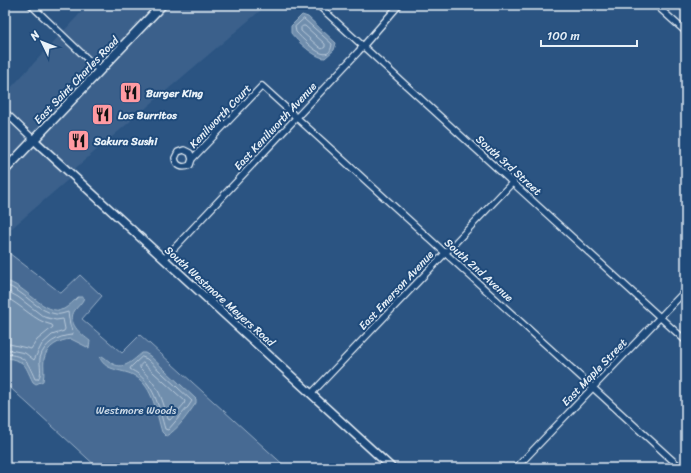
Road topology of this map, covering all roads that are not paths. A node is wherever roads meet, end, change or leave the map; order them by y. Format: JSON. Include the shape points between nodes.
{"nodes":[{"id":1,"x":31,"y":5,"type":"edge"},
{"id":2,"x":162,"y":5,"type":"edge"},
{"id":3,"x":318,"y":5,"type":"edge"},
{"id":4,"x":399,"y":5,"type":"edge"},
{"id":5,"x":656,"y":5,"type":"edge"},
{"id":6,"x":686,"y":32,"type":"edge"},
{"id":7,"x":363,"y":46,"type":"junction"},
{"id":8,"x":100,"y":71,"type":"junction"},
{"id":9,"x":262,"y":86,"type":"joint"},
{"id":10,"x":5,"y":112,"type":"edge"},
{"id":11,"x":296,"y":118,"type":"junction"},
{"id":12,"x":34,"y":140,"type":"junction"},
{"id":13,"x":192,"y":159,"type":"dead end"},
{"id":14,"x":5,"y":170,"type":"edge"},
{"id":15,"x":513,"y":182,"type":"junction"},
{"id":16,"x":445,"y":253,"type":"junction"},
{"id":17,"x":164,"y":259,"type":"junction"},
{"id":18,"x":686,"y":290,"type":"edge"},
{"id":19,"x":660,"y":317,"type":"junction"},
{"id":20,"x":686,"y":340,"type":"edge"},
{"id":21,"x":593,"y":388,"type":"junction"},
{"id":22,"x":311,"y":394,"type":"junction"},
{"id":23,"x":392,"y":468,"type":"edge"},
{"id":24,"x":516,"y":468,"type":"edge"},
{"id":25,"x":681,"y":468,"type":"edge"}],
"edges":[{"from":1,"to":8,"type":"street"},
{"from":2,"to":8,"type":"main road","name":"East Saint Charles Road"},
{"from":3,"to":7,"type":"street","name":"South 3rd Street"},
{"from":4,"to":7,"type":"street","name":"East Kenilworth Avenue"},
{"from":5,"to":6,"type":"street"},
{"from":7,"to":11,"type":"street","name":"East Kenilworth Avenue"},
{"from":7,"to":15,"type":"street","name":"South 3rd Street"},
{"from":8,"to":12,"type":"main road","name":"East Saint Charles Road"},
{"from":9,"to":11,"type":"street","name":"South 2nd Avenue"},
{"from":9,"to":13,"type":"street","name":"Kenilworth Court"},
{"from":10,"to":12,"type":"street"},
{"from":11,"to":16,"type":"street","name":"South 2nd Avenue"},
{"from":11,"to":17,"type":"street","name":"East Kenilworth Avenue"},
{"from":12,"to":14,"type":"main road","name":"East Saint Charles Road"},
{"from":12,"to":17,"type":"street","name":"South Westmore Meyers Road"},
{"from":15,"to":16,"type":"street","name":"East Emerson Avenue"},
{"from":15,"to":19,"type":"street","name":"South 3rd Street"},
{"from":16,"to":21,"type":"street","name":"South 2nd Avenue"},
{"from":16,"to":22,"type":"street","name":"East Emerson Avenue"},
{"from":17,"to":22,"type":"street","name":"South Westmore Meyers Road"},
{"from":18,"to":19,"type":"street","name":"East Maple Street"},
{"from":19,"to":20,"type":"street","name":"South 3rd Street"},
{"from":19,"to":21,"type":"street","name":"East Maple Street"},
{"from":21,"to":24,"type":"street","name":"East Maple Street"},
{"from":21,"to":25,"type":"street","name":"South 2nd Avenue"},
{"from":22,"to":23,"type":"street","name":"South Westmore Meyers Road"}]}
